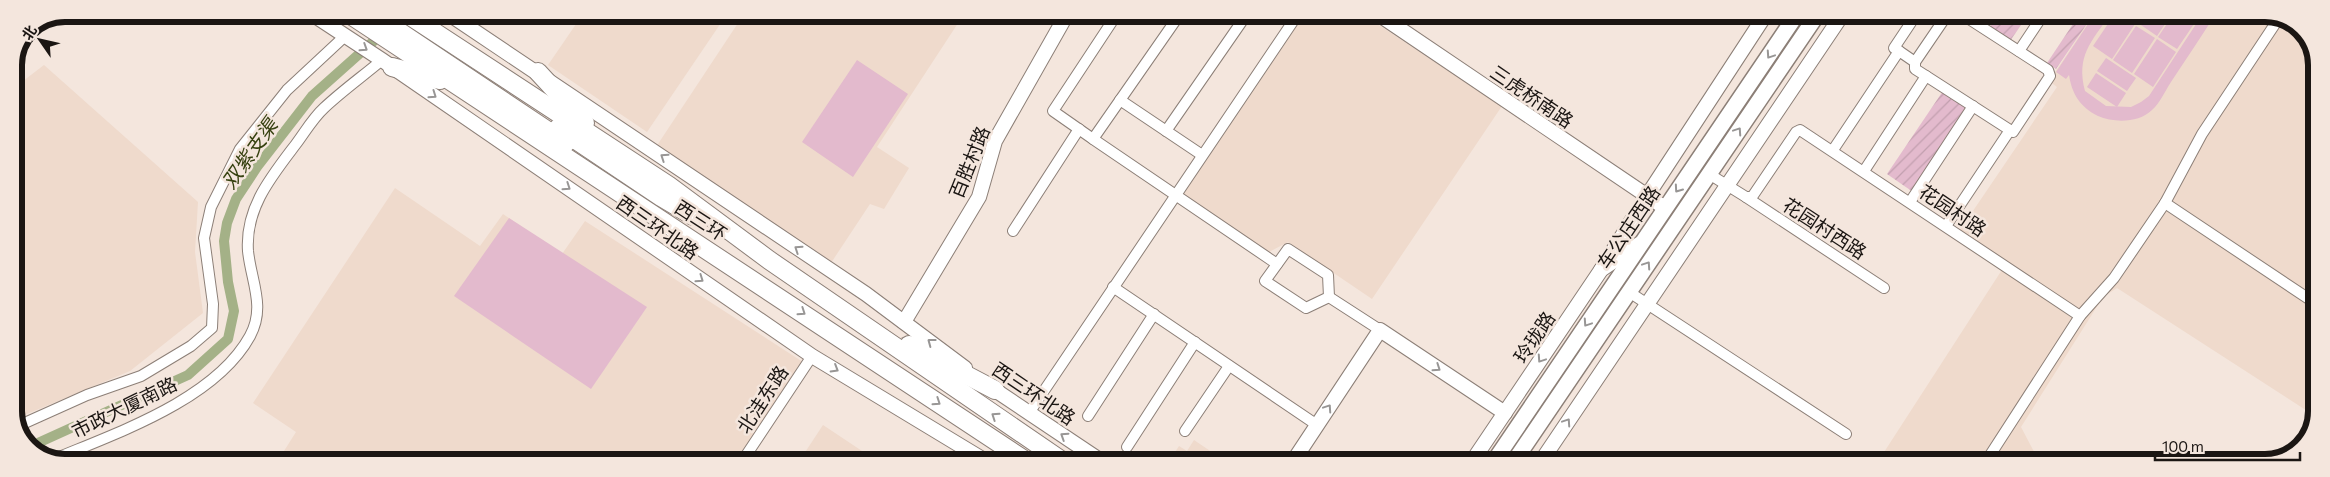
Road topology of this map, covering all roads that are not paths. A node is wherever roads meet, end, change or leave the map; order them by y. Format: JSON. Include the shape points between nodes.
{"nodes":[{"id":1,"x":324,"y":22,"type":"edge"},
{"id":2,"x":368,"y":22,"type":"edge"},
{"id":3,"x":370,"y":22,"type":"edge"},
{"id":4,"x":401,"y":22,"type":"edge"},
{"id":5,"x":419,"y":22,"type":"edge"},
{"id":6,"x":461,"y":22,"type":"edge"},
{"id":7,"x":1062,"y":22,"type":"edge"},
{"id":8,"x":1112,"y":22,"type":"edge"},
{"id":9,"x":1174,"y":22,"type":"edge"},
{"id":10,"x":1241,"y":22,"type":"edge"},
{"id":11,"x":1290,"y":22,"type":"edge"},
{"id":12,"x":1390,"y":22,"type":"edge"},
{"id":13,"x":1761,"y":22,"type":"edge"},
{"id":14,"x":1792,"y":22,"type":"edge"},
{"id":15,"x":1812,"y":22,"type":"edge"},
{"id":16,"x":1837,"y":22,"type":"edge"},
{"id":17,"x":1911,"y":22,"type":"edge"},
{"id":18,"x":1942,"y":22,"type":"edge"},
{"id":19,"x":1974,"y":22,"type":"edge"},
{"id":20,"x":2038,"y":22,"type":"edge"},
{"id":21,"x":2275,"y":24,"type":"edge"},
{"id":22,"x":345,"y":36,"type":"junction"},
{"id":23,"x":1899,"y":51,"type":"junction"},
{"id":24,"x":2019,"y":51,"type":"junction"},
{"id":25,"x":1915,"y":62,"type":"junction"},
{"id":26,"x":387,"y":63,"type":"junction"},
{"id":27,"x":538,"y":72,"type":"junction"},
{"id":28,"x":1926,"y":76,"type":"junction"},
{"id":29,"x":454,"y":83,"type":"junction"},
{"id":30,"x":1120,"y":100,"type":"junction"},
{"id":31,"x":1974,"y":106,"type":"junction"},
{"id":32,"x":1079,"y":129,"type":"junction"},
{"id":33,"x":2010,"y":130,"type":"junction"},
{"id":34,"x":1166,"y":131,"type":"junction"},
{"id":35,"x":1093,"y":139,"type":"junction"},
{"id":36,"x":606,"y":145,"type":"junction"},
{"id":37,"x":1833,"y":150,"type":"junction"},
{"id":38,"x":1202,"y":155,"type":"junction"},
{"id":39,"x":1864,"y":171,"type":"junction"},
{"id":40,"x":1710,"y":174,"type":"junction"},
{"id":41,"x":1727,"y":185,"type":"junction"},
{"id":42,"x":1174,"y":196,"type":"junction"},
{"id":43,"x":1647,"y":196,"type":"junction"},
{"id":44,"x":1746,"y":196,"type":"junction"},
{"id":45,"x":658,"y":200,"type":"junction"},
{"id":46,"x":1910,"y":202,"type":"junction"},
{"id":47,"x":2165,"y":203,"type":"junction"},
{"id":48,"x":1665,"y":208,"type":"junction"},
{"id":49,"x":1946,"y":226,"type":"junction"},
{"id":50,"x":1013,"y":231,"type":"dead end"},
{"id":51,"x":1640,"y":244,"type":"junction"},
{"id":52,"x":769,"y":260,"type":"junction"},
{"id":53,"x":1277,"y":264,"type":"junction"},
{"id":54,"x":1601,"y":270,"type":"junction"},
{"id":55,"x":756,"y":281,"type":"junction"},
{"id":56,"x":1113,"y":287,"type":"junction"},
{"id":57,"x":1884,"y":288,"type":"dead end"},
{"id":58,"x":1629,"y":292,"type":"junction"},
{"id":59,"x":1329,"y":297,"type":"junction"},
{"id":60,"x":2308,"y":297,"type":"edge"},
{"id":61,"x":1647,"y":304,"type":"junction"},
{"id":62,"x":837,"y":306,"type":"junction"},
{"id":63,"x":1154,"y":314,"type":"junction"},
{"id":64,"x":2080,"y":316,"type":"junction"},
{"id":65,"x":904,"y":322,"type":"junction"},
{"id":66,"x":1380,"y":330,"type":"junction"},
{"id":67,"x":1195,"y":342,"type":"junction"},
{"id":68,"x":812,"y":356,"type":"junction"},
{"id":69,"x":1229,"y":366,"type":"junction"},
{"id":70,"x":995,"y":390,"type":"junction"},
{"id":71,"x":1029,"y":413,"type":"junction"},
{"id":72,"x":1505,"y":413,"type":"junction"},
{"id":73,"x":1088,"y":416,"type":"dead end"},
{"id":74,"x":24,"y":423,"type":"edge"},
{"id":75,"x":1317,"y":425,"type":"junction"},
{"id":76,"x":1184,"y":431,"type":"dead end"},
{"id":77,"x":1846,"y":434,"type":"dead end"},
{"id":78,"x":1127,"y":447,"type":"dead end"},
{"id":79,"x":66,"y":454,"type":"edge"},
{"id":80,"x":747,"y":454,"type":"edge"},
{"id":81,"x":974,"y":454,"type":"edge"},
{"id":82,"x":1016,"y":454,"type":"edge"},
{"id":83,"x":1052,"y":454,"type":"edge"},
{"id":84,"x":1090,"y":454,"type":"edge"},
{"id":85,"x":1298,"y":454,"type":"edge"},
{"id":86,"x":1477,"y":454,"type":"edge"},
{"id":87,"x":1499,"y":454,"type":"edge"},
{"id":88,"x":1519,"y":454,"type":"edge"},
{"id":89,"x":1546,"y":454,"type":"edge"},
{"id":90,"x":1991,"y":454,"type":"edge"}],
"edges":[{"from":1,"to":22,"type":"street","name":"西三环北路"},
{"from":2,"to":29,"type":"highway","name":"西三环","via":[[399,47]]},
{"from":3,"to":45,"type":"highway"},
{"from":4,"to":45,"type":"highway"},
{"from":5,"to":36,"type":"highway","name":"西三环"},
{"from":6,"to":27,"type":"street","name":"西三环北路"},
{"from":7,"to":65,"type":"street","name":"百胜村路","via":[[995,141],[979,197]]},
{"from":8,"to":32,"type":"street","via":[[1053,111]]},
{"from":9,"to":30,"type":"street"},
{"from":10,"to":34,"type":"street"},
{"from":11,"to":38,"type":"street"},
{"from":12,"to":43,"type":"street","name":"三虎桥南路"},
{"from":13,"to":43,"type":"street"},
{"from":14,"to":48,"type":"main road","name":"车公庄西路","one_way":true},
{"from":40,"to":15,"type":"main road","name":"车公庄西路","one_way":true},
{"from":16,"to":41,"type":"street"},
{"from":17,"to":23,"type":"street","via":[[1894,48]]},
{"from":18,"to":25,"type":"street"},
{"from":19,"to":24,"type":"street"},
{"from":20,"to":24,"type":"street"},
{"from":21,"to":47,"type":"street","via":[[2202,134]]},
{"from":22,"to":26,"type":"street","name":"西三环北路","one_way":true},
{"from":22,"to":74,"type":"street","via":[[287,90],[240,149],[211,207],[204,238],[213,304],[212,328],[191,346],[141,376],[87,395]]},
{"from":23,"to":25,"type":"street"},
{"from":23,"to":37,"type":"street"},
{"from":24,"to":33,"type":"street","via":[[2048,70],[2050,76],[2013,132]]},
{"from":25,"to":28,"type":"street","via":[[1915,68]]},
{"from":26,"to":29,"type":"highway"},
{"from":26,"to":68,"type":"street","name":"西三环北路","one_way":true},
{"from":26,"to":79,"type":"street","name":"市政大厦南路","via":[[323,109],[264,186],[249,222],[248,252],[258,311],[251,335],[235,360],[177,405]]},
{"from":27,"to":36,"type":"highway"},
{"from":65,"to":27,"type":"street","name":"西三环北路","one_way":true},
{"from":28,"to":31,"type":"street"},
{"from":28,"to":39,"type":"street"},
{"from":29,"to":55,"type":"highway","name":"西三环"},
{"from":30,"to":34,"type":"street"},
{"from":30,"to":35,"type":"street"},
{"from":31,"to":33,"type":"street"},
{"from":31,"to":46,"type":"street"},
{"from":32,"to":35,"type":"street"},
{"from":32,"to":50,"type":"street"},
{"from":33,"to":49,"type":"street"},
{"from":34,"to":38,"type":"street"},
{"from":35,"to":42,"type":"street"},
{"from":36,"to":52,"type":"highway","name":"西三环","via":[[668,185]]},
{"from":37,"to":39,"type":"street","name":"花园村路"},
{"from":37,"to":44,"type":"street","name":"花园村路","via":[[1806,132],[1796,132],[1752,197]]},
{"from":38,"to":42,"type":"street"},
{"from":39,"to":46,"type":"street","name":"花园村路"},
{"from":40,"to":41,"type":"street","name":"花园村西路"},
{"from":58,"to":40,"type":"main road","name":"车公庄西路","one_way":true},
{"from":41,"to":44,"type":"street","name":"花园村西路"},
{"from":41,"to":61,"type":"street"},
{"from":42,"to":53,"type":"street"},
{"from":42,"to":56,"type":"street"},
{"from":43,"to":48,"type":"street","name":"三虎桥南路"},
{"from":43,"to":54,"type":"street"},
{"from":44,"to":57,"type":"street","name":"花园村西路"},
{"from":45,"to":52,"type":"highway"},
{"from":45,"to":55,"type":"highway"},
{"from":46,"to":49,"type":"street","name":"花园村路"},
{"from":47,"to":60,"type":"street"},
{"from":47,"to":64,"type":"street","via":[[2114,278]]},
{"from":48,"to":51,"type":"main road","name":"车公庄西路"},
{"from":49,"to":64,"type":"street","name":"花园村路"},
{"from":51,"to":54,"type":"street","name":"玲珑路"},
{"from":51,"to":87,"type":"main road","name":"车公庄西路","one_way":true},
{"from":52,"to":62,"type":"highway","name":"西三环"},
{"from":53,"to":59,"type":"street","via":[[1288,249],[1328,275]]},
{"from":53,"to":59,"type":"street","via":[[1265,281],[1306,308]]},
{"from":54,"to":72,"type":"street","name":"玲珑路","one_way":true},
{"from":55,"to":82,"type":"highway","name":"西三环","one_way":true},
{"from":56,"to":63,"type":"street"},
{"from":56,"to":71,"type":"street"},
{"from":58,"to":61,"type":"street"},
{"from":58,"to":88,"type":"main road","name":"车公庄西路"},
{"from":59,"to":66,"type":"street"},
{"from":61,"to":77,"type":"street"},
{"from":89,"to":61,"type":"street","one_way":true},
{"from":62,"to":70,"type":"highway"},
{"from":83,"to":62,"type":"highway","name":"西三环","one_way":true},
{"from":63,"to":67,"type":"street"},
{"from":63,"to":73,"type":"street"},
{"from":64,"to":90,"type":"street"},
{"from":70,"to":65,"type":"street","name":"西三环北路","one_way":true},
{"from":66,"to":72,"type":"street","one_way":true},
{"from":75,"to":66,"type":"street","one_way":true},
{"from":67,"to":69,"type":"street"},
{"from":67,"to":78,"type":"street"},
{"from":68,"to":80,"type":"street","name":"北洼东路"},
{"from":68,"to":81,"type":"street","name":"西三环北路","one_way":true},
{"from":69,"to":75,"type":"street"},
{"from":69,"to":76,"type":"street"},
{"from":70,"to":71,"type":"street","name":"西三环北路"},
{"from":84,"to":71,"type":"street","name":"西三环北路","one_way":true},
{"from":72,"to":86,"type":"street","name":"玲珑路"},
{"from":75,"to":85,"type":"street"}]}
